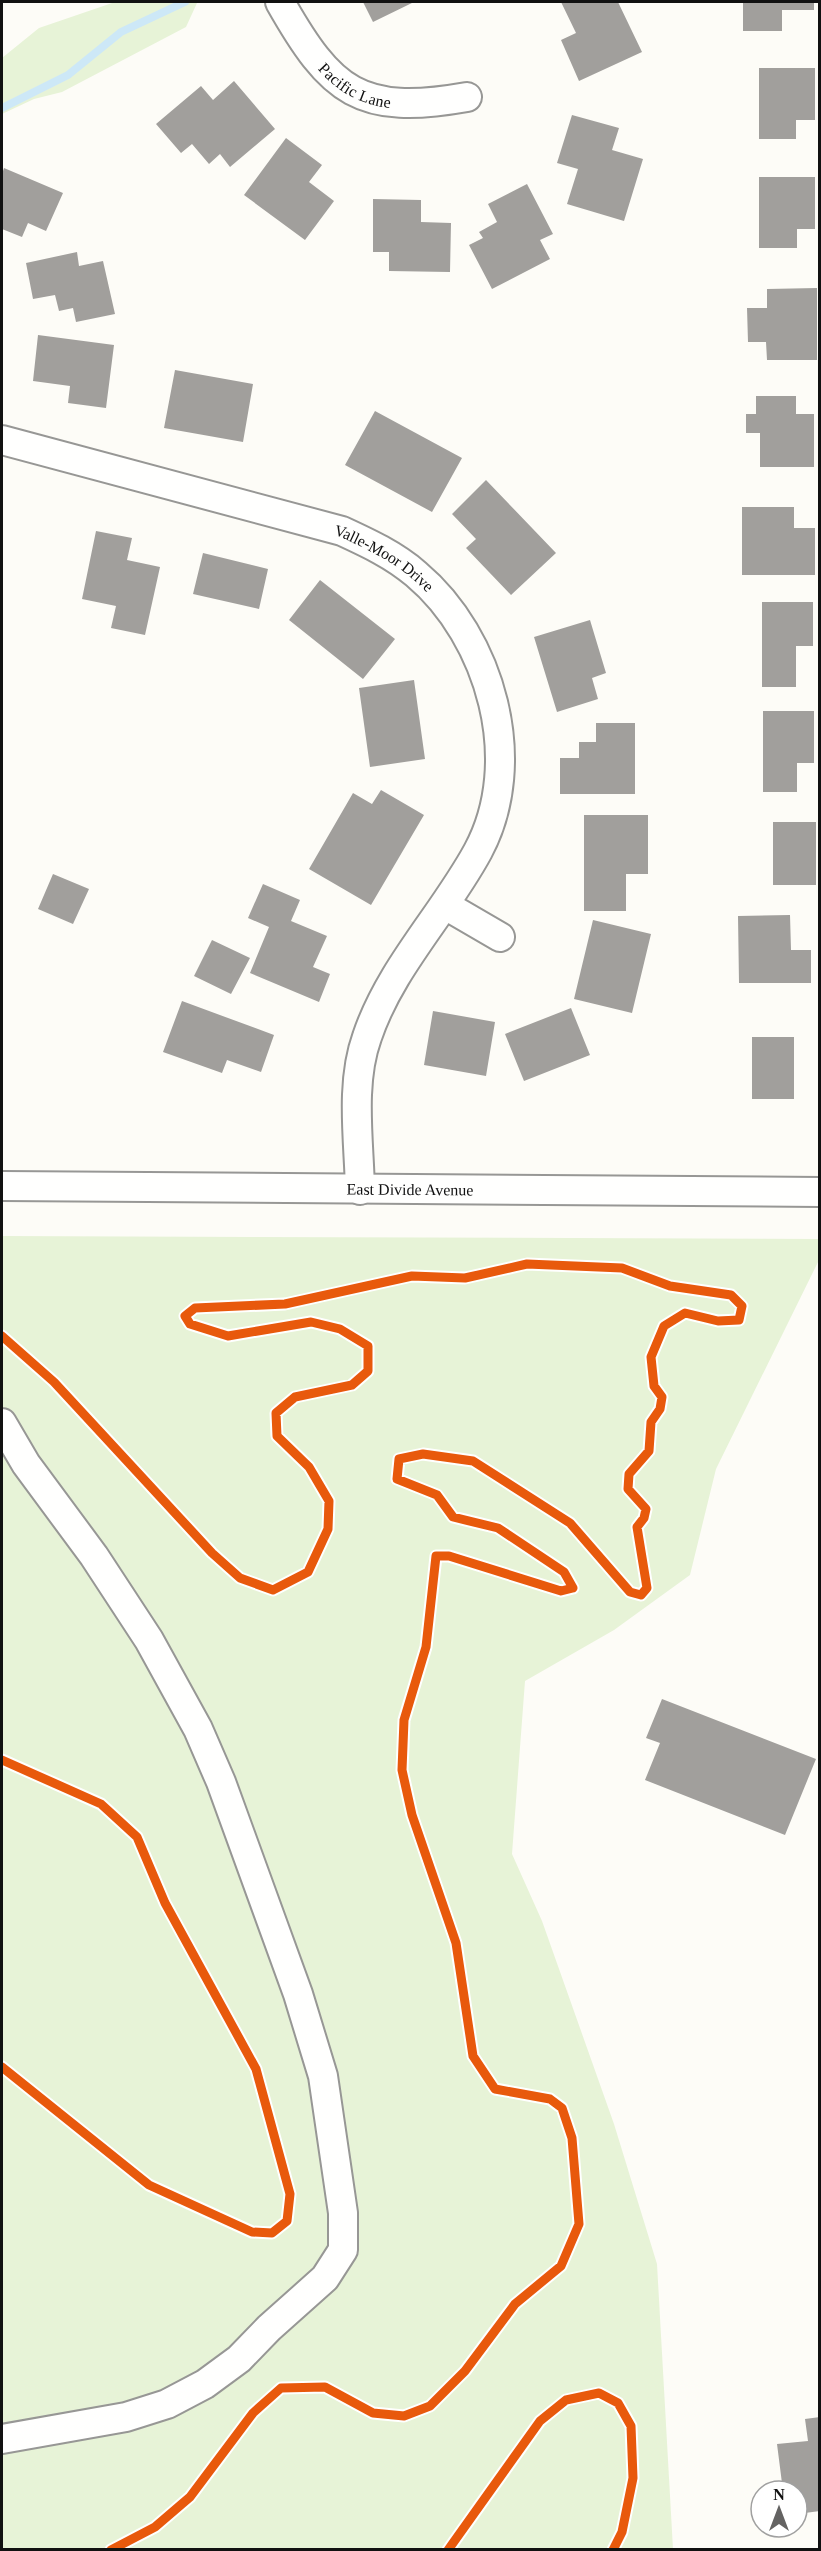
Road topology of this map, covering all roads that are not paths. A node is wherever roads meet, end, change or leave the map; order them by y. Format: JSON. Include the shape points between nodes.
{"nodes":[{"id":1,"x":280,"y":2,"type":"edge"},
{"id":2,"x":467,"y":96,"type":"dead end"},
{"id":3,"x":2,"y":440,"type":"edge"},
{"id":4,"x":445,"y":905,"type":"junction"},
{"id":5,"x":500,"y":937,"type":"dead end"},
{"id":6,"x":2,"y":1186,"type":"edge"},
{"id":7,"x":360,"y":1190,"type":"junction"},
{"id":8,"x":819,"y":1192,"type":"edge"},
{"id":9,"x":2,"y":1422,"type":"edge"},
{"id":10,"x":2,"y":2439,"type":"edge"}],
"edges":[{"from":1,"to":2,"type":"street","name":"Pacific Lane","via":[[304,44],[344,87],[368,98],[401,104]]},
{"from":3,"to":4,"type":"street","name":"Valle-Moor Drive","via":[[342,531],[392,556],[438,596],[472,644],[483,671],[498,726],[499,753],[495,803],[488,827]]},
{"from":4,"to":5,"type":"street"},
{"from":4,"to":7,"type":"street","name":"Valle-Moor Drive","via":[[388,990],[366,1039],[358,1090]]},
{"from":6,"to":7,"type":"street","name":"East Divide Avenue"},
{"from":7,"to":8,"type":"street","name":"East Divide Avenue"},
{"from":9,"to":10,"type":"street","via":[[26,1464],[94,1556],[149,1640],[203,1739],[221,1782],[298,1994],[323,2076],[343,2222],[343,2250],[325,2278],[240,2358],[205,2384],[167,2404],[126,2417]]}]}
